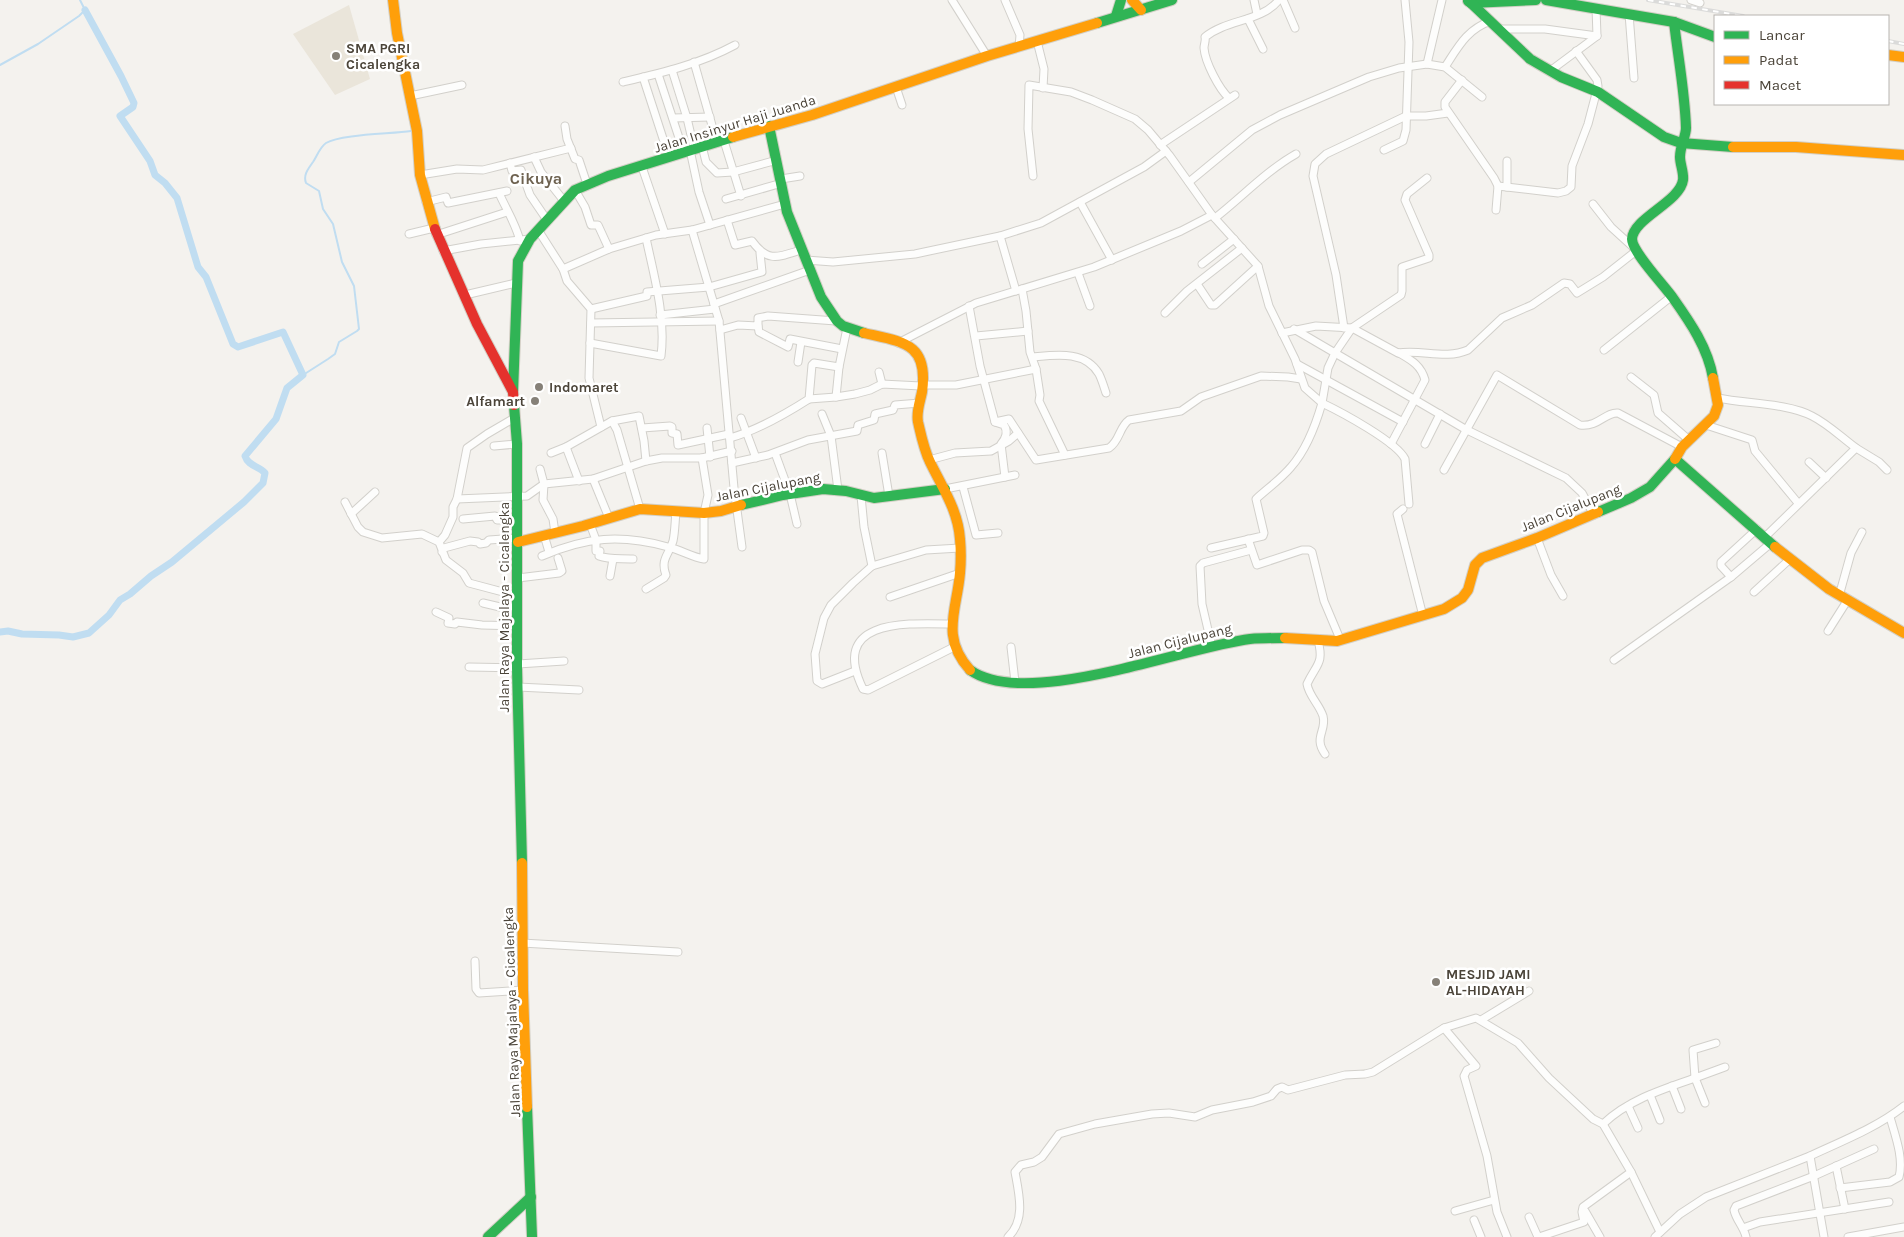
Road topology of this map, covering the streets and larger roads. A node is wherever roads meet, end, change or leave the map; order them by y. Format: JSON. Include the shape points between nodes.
{"nodes":[{"id":1,"x":393,"y":0,"type":"edge"},
{"id":2,"x":952,"y":0,"type":"edge"},
{"id":3,"x":1005,"y":0,"type":"edge"},
{"id":4,"x":1121,"y":0,"type":"edge"},
{"id":5,"x":1132,"y":0,"type":"edge"},
{"id":6,"x":1172,"y":0,"type":"edge"},
{"id":7,"x":1254,"y":0,"type":"edge"},
{"id":8,"x":1279,"y":0,"type":"edge"},
{"id":9,"x":1283,"y":0,"type":"edge"},
{"id":10,"x":1405,"y":0,"type":"edge"},
{"id":11,"x":1442,"y":0,"type":"edge"},
{"id":12,"x":1536,"y":0,"type":"edge"},
{"id":13,"x":1546,"y":0,"type":"edge"},
{"id":14,"x":1691,"y":0,"type":"edge"},
{"id":15,"x":1469,"y":1,"type":"edge"},
{"id":16,"x":1700,"y":3,"type":"dead end"},
{"id":17,"x":1596,"y":8,"type":"junction"},
{"id":18,"x":1141,"y":10,"type":"junction"},
{"id":19,"x":1257,"y":14,"type":"junction"},
{"id":20,"x":1629,"y":14,"type":"junction"},
{"id":21,"x":1116,"y":16,"type":"junction"},
{"id":22,"x":1248,"y":19,"type":"junction"},
{"id":23,"x":1491,"y":21,"type":"junction"},
{"id":24,"x":1674,"y":22,"type":"junction"},
{"id":25,"x":1295,"y":28,"type":"dead end"},
{"id":26,"x":1499,"y":30,"type":"junction"},
{"id":27,"x":1597,"y":36,"type":"junction"},
{"id":28,"x":1714,"y":37,"type":"edge"},
{"id":29,"x":1038,"y":41,"type":"junction"},
{"id":30,"x":735,"y":45,"type":"dead end"},
{"id":31,"x":1019,"y":47,"type":"junction"},
{"id":32,"x":1263,"y":49,"type":"dead end"},
{"id":33,"x":1576,"y":51,"type":"junction"},
{"id":34,"x":1889,"y":55,"type":"edge"},
{"id":35,"x":987,"y":56,"type":"junction"},
{"id":36,"x":1904,"y":57,"type":"edge"},
{"id":37,"x":694,"y":62,"type":"junction"},
{"id":38,"x":1427,"y":64,"type":"junction"},
{"id":39,"x":1410,"y":67,"type":"junction"},
{"id":40,"x":1445,"y":67,"type":"junction"},
{"id":41,"x":672,"y":70,"type":"junction"},
{"id":42,"x":1550,"y":71,"type":"junction"},
{"id":43,"x":658,"y":74,"type":"junction"},
{"id":44,"x":643,"y":78,"type":"junction"},
{"id":45,"x":1634,"y":78,"type":"dead end"},
{"id":46,"x":1462,"y":80,"type":"junction"},
{"id":47,"x":623,"y":82,"type":"dead end"},
{"id":48,"x":462,"y":85,"type":"dead end"},
{"id":49,"x":896,"y":88,"type":"junction"},
{"id":50,"x":1042,"y":88,"type":"junction"},
{"id":51,"x":1598,"y":92,"type":"junction"},
{"id":52,"x":410,"y":96,"type":"junction"},
{"id":53,"x":1482,"y":97,"type":"dead end"},
{"id":54,"x":902,"y":105,"type":"dead end"},
{"id":55,"x":1448,"y":113,"type":"junction"},
{"id":56,"x":1406,"y":116,"type":"junction"},
{"id":57,"x":710,"y":117,"type":"junction"},
{"id":58,"x":673,"y":118,"type":"junction"},
{"id":59,"x":687,"y":118,"type":"junction"},
{"id":60,"x":565,"y":126,"type":"dead end"},
{"id":61,"x":769,"y":126,"type":"junction"},
{"id":62,"x":720,"y":142,"type":"junction"},
{"id":63,"x":1682,"y":143,"type":"junction"},
{"id":64,"x":1160,"y":145,"type":"junction"},
{"id":65,"x":570,"y":148,"type":"junction"},
{"id":66,"x":692,"y":149,"type":"junction"},
{"id":67,"x":1384,"y":150,"type":"dead end"},
{"id":68,"x":1166,"y":151,"type":"junction"},
{"id":69,"x":1296,"y":154,"type":"dead end"},
{"id":70,"x":1904,"y":155,"type":"edge"},
{"id":71,"x":534,"y":157,"type":"junction"},
{"id":72,"x":669,"y":158,"type":"junction"},
{"id":73,"x":777,"y":160,"type":"junction"},
{"id":74,"x":1507,"y":162,"type":"dead end"},
{"id":75,"x":510,"y":163,"type":"junction"},
{"id":76,"x":642,"y":167,"type":"junction"},
{"id":77,"x":733,"y":172,"type":"junction"},
{"id":78,"x":420,"y":175,"type":"junction"},
{"id":79,"x":800,"y":176,"type":"dead end"},
{"id":80,"x":1033,"y":176,"type":"dead end"},
{"id":81,"x":1427,"y":178,"type":"dead end"},
{"id":82,"x":781,"y":181,"type":"junction"},
{"id":83,"x":1189,"y":182,"type":"junction"},
{"id":84,"x":587,"y":184,"type":"junction"},
{"id":85,"x":1498,"y":186,"type":"junction"},
{"id":86,"x":1507,"y":187,"type":"junction"},
{"id":87,"x":575,"y":190,"type":"junction"},
{"id":88,"x":507,"y":191,"type":"dead end"},
{"id":89,"x":499,"y":193,"type":"junction"},
{"id":90,"x":741,"y":196,"type":"junction"},
{"id":91,"x":726,"y":199,"type":"dead end"},
{"id":92,"x":564,"y":201,"type":"junction"},
{"id":93,"x":426,"y":202,"type":"junction"},
{"id":94,"x":1080,"y":202,"type":"junction"},
{"id":95,"x":785,"y":204,"type":"junction"},
{"id":96,"x":1593,"y":204,"type":"dead end"},
{"id":97,"x":1496,"y":210,"type":"dead end"},
{"id":98,"x":507,"y":212,"type":"junction"},
{"id":99,"x":1214,"y":217,"type":"junction"},
{"id":100,"x":547,"y":220,"type":"junction"},
{"id":101,"x":727,"y":220,"type":"junction"},
{"id":102,"x":710,"y":224,"type":"junction"},
{"id":103,"x":538,"y":230,"type":"junction"},
{"id":104,"x":692,"y":230,"type":"junction"},
{"id":105,"x":435,"y":232,"type":"junction"},
{"id":106,"x":409,"y":234,"type":"dead end"},
{"id":107,"x":665,"y":234,"type":"junction"},
{"id":108,"x":1000,"y":236,"type":"junction"},
{"id":109,"x":646,"y":238,"type":"junction"},
{"id":110,"x":1234,"y":239,"type":"junction"},
{"id":111,"x":525,"y":240,"type":"junction"},
{"id":112,"x":609,"y":248,"type":"junction"},
{"id":113,"x":1242,"y":248,"type":"junction"},
{"id":114,"x":802,"y":250,"type":"junction"},
{"id":115,"x":1635,"y":250,"type":"junction"},
{"id":116,"x":444,"y":251,"type":"junction"},
{"id":117,"x":760,"y":253,"type":"junction"},
{"id":118,"x":806,"y":260,"type":"junction"},
{"id":119,"x":1112,"y":260,"type":"junction"},
{"id":120,"x":1202,"y":264,"type":"dead end"},
{"id":121,"x":1258,"y":266,"type":"junction"},
{"id":122,"x":562,"y":269,"type":"junction"},
{"id":123,"x":810,"y":270,"type":"junction"},
{"id":124,"x":1078,"y":273,"type":"junction"},
{"id":125,"x":516,"y":283,"type":"junction"},
{"id":126,"x":1197,"y":284,"type":"junction"},
{"id":127,"x":709,"y":287,"type":"junction"},
{"id":128,"x":1019,"y":290,"type":"junction"},
{"id":129,"x":657,"y":291,"type":"junction"},
{"id":130,"x":465,"y":295,"type":"junction"},
{"id":131,"x":1672,"y":296,"type":"junction"},
{"id":132,"x":969,"y":306,"type":"junction"},
{"id":133,"x":1090,"y":306,"type":"dead end"},
{"id":134,"x":714,"y":307,"type":"junction"},
{"id":135,"x":591,"y":308,"type":"junction"},
{"id":136,"x":1165,"y":314,"type":"dead end"},
{"id":137,"x":660,"y":315,"type":"junction"},
{"id":138,"x":718,"y":321,"type":"junction"},
{"id":139,"x":836,"y":321,"type":"junction"},
{"id":140,"x":591,"y":323,"type":"junction"},
{"id":141,"x":661,"y":323,"type":"junction"},
{"id":142,"x":758,"y":326,"type":"junction"},
{"id":143,"x":848,"y":328,"type":"junction"},
{"id":144,"x":1348,"y":328,"type":"junction"},
{"id":145,"x":1294,"y":329,"type":"junction"},
{"id":146,"x":720,"y":330,"type":"junction"},
{"id":147,"x":1028,"y":331,"type":"junction"},
{"id":148,"x":1282,"y":333,"type":"junction"},
{"id":149,"x":976,"y":336,"type":"junction"},
{"id":150,"x":801,"y":342,"type":"junction"},
{"id":151,"x":590,"y":343,"type":"junction"},
{"id":152,"x":898,"y":343,"type":"junction"},
{"id":153,"x":842,"y":349,"type":"junction"},
{"id":154,"x":1604,"y":350,"type":"dead end"},
{"id":155,"x":1335,"y":353,"type":"junction"},
{"id":156,"x":1398,"y":353,"type":"junction"},
{"id":157,"x":1033,"y":357,"type":"junction"},
{"id":158,"x":798,"y":362,"type":"dead end"},
{"id":159,"x":1296,"y":364,"type":"junction"},
{"id":160,"x":838,"y":367,"type":"junction"},
{"id":161,"x":1036,"y":369,"type":"junction"},
{"id":162,"x":879,"y":372,"type":"dead end"},
{"id":163,"x":1631,"y":377,"type":"dead end"},
{"id":164,"x":1302,"y":379,"type":"junction"},
{"id":165,"x":1326,"y":379,"type":"junction"},
{"id":166,"x":983,"y":380,"type":"junction"},
{"id":167,"x":882,"y":384,"type":"junction"},
{"id":168,"x":921,"y":386,"type":"junction"},
{"id":169,"x":513,"y":392,"type":"junction"},
{"id":170,"x":1106,"y":393,"type":"dead end"},
{"id":171,"x":836,"y":397,"type":"junction"},
{"id":172,"x":1718,"y":398,"type":"junction"},
{"id":173,"x":809,"y":399,"type":"junction"},
{"id":174,"x":1416,"y":400,"type":"junction"},
{"id":175,"x":920,"y":403,"type":"junction"},
{"id":176,"x":1322,"y":403,"type":"junction"},
{"id":177,"x":822,"y":414,"type":"dead end"},
{"id":178,"x":1440,"y":414,"type":"junction"},
{"id":179,"x":516,"y":417,"type":"junction"},
{"id":180,"x":741,"y":418,"type":"dead end"},
{"id":181,"x":612,"y":421,"type":"junction"},
{"id":182,"x":995,"y":422,"type":"junction"},
{"id":183,"x":1403,"y":422,"type":"junction"},
{"id":184,"x":1706,"y":424,"type":"junction"},
{"id":185,"x":601,"y":427,"type":"junction"},
{"id":186,"x":642,"y":428,"type":"junction"},
{"id":187,"x":707,"y":428,"type":"dead end"},
{"id":188,"x":1465,"y":429,"type":"junction"},
{"id":189,"x":746,"y":433,"type":"junction"},
{"id":190,"x":1018,"y":433,"type":"junction"},
{"id":191,"x":730,"y":436,"type":"junction"},
{"id":192,"x":830,"y":436,"type":"junction"},
{"id":193,"x":708,"y":438,"type":"junction"},
{"id":194,"x":1690,"y":440,"type":"junction"},
{"id":195,"x":517,"y":444,"type":"junction"},
{"id":196,"x":1001,"y":444,"type":"junction"},
{"id":197,"x":1390,"y":444,"type":"junction"},
{"id":198,"x":1424,"y":444,"type":"dead end"},
{"id":199,"x":494,"y":446,"type":"dead end"},
{"id":200,"x":566,"y":447,"type":"junction"},
{"id":201,"x":1682,"y":447,"type":"junction"},
{"id":202,"x":1856,"y":448,"type":"junction"},
{"id":203,"x":732,"y":451,"type":"junction"},
{"id":204,"x":551,"y":453,"type":"dead end"},
{"id":205,"x":775,"y":453,"type":"junction"},
{"id":206,"x":882,"y":453,"type":"dead end"},
{"id":207,"x":1065,"y":455,"type":"junction"},
{"id":208,"x":710,"y":457,"type":"junction"},
{"id":209,"x":702,"y":458,"type":"junction"},
{"id":210,"x":756,"y":458,"type":"junction"},
{"id":211,"x":1675,"y":459,"type":"junction"},
{"id":212,"x":929,"y":460,"type":"junction"},
{"id":213,"x":646,"y":461,"type":"junction"},
{"id":214,"x":1810,"y":462,"type":"dead end"},
{"id":215,"x":732,"y":463,"type":"junction"},
{"id":216,"x":628,"y":467,"type":"junction"},
{"id":217,"x":540,"y":469,"type":"dead end"},
{"id":218,"x":1444,"y":470,"type":"dead end"},
{"id":219,"x":1887,"y":470,"type":"dead end"},
{"id":220,"x":1015,"y":475,"type":"dead end"},
{"id":221,"x":1005,"y":477,"type":"junction"},
{"id":222,"x":1826,"y":478,"type":"junction"},
{"id":223,"x":593,"y":479,"type":"junction"},
{"id":224,"x":578,"y":481,"type":"junction"},
{"id":225,"x":544,"y":484,"type":"junction"},
{"id":226,"x":963,"y":487,"type":"junction"},
{"id":227,"x":945,"y":489,"type":"junction"},
{"id":228,"x":838,"y":490,"type":"junction"},
{"id":229,"x":375,"y":492,"type":"dead end"},
{"id":230,"x":790,"y":494,"type":"junction"},
{"id":231,"x":517,"y":496,"type":"junction"},
{"id":232,"x":862,"y":496,"type":"junction"},
{"id":233,"x":889,"y":496,"type":"junction"},
{"id":234,"x":457,"y":498,"type":"junction"},
{"id":235,"x":344,"y":502,"type":"dead end"},
{"id":236,"x":1798,"y":503,"type":"junction"},
{"id":237,"x":738,"y":506,"type":"junction"},
{"id":238,"x":640,"y":509,"type":"junction"},
{"id":239,"x":676,"y":512,"type":"junction"},
{"id":240,"x":704,"y":513,"type":"junction"},
{"id":241,"x":351,"y":514,"type":"junction"},
{"id":242,"x":1594,"y":515,"type":"junction"},
{"id":243,"x":609,"y":518,"type":"junction"},
{"id":244,"x":463,"y":519,"type":"dead end"},
{"id":245,"x":517,"y":520,"type":"junction"},
{"id":246,"x":590,"y":524,"type":"junction"},
{"id":247,"x":797,"y":524,"type":"dead end"},
{"id":248,"x":1757,"y":530,"type":"junction"},
{"id":249,"x":1862,"y":532,"type":"dead end"},
{"id":250,"x":998,"y":533,"type":"dead end"},
{"id":251,"x":555,"y":534,"type":"junction"},
{"id":252,"x":544,"y":535,"type":"junction"},
{"id":253,"x":1537,"y":538,"type":"junction"},
{"id":254,"x":1248,"y":539,"type":"junction"},
{"id":255,"x":518,"y":540,"type":"junction"},
{"id":256,"x":596,"y":540,"type":"junction"},
{"id":257,"x":1768,"y":540,"type":"junction"},
{"id":258,"x":438,"y":542,"type":"junction"},
{"id":259,"x":670,"y":547,"type":"junction"},
{"id":260,"x":742,"y":547,"type":"dead end"},
{"id":261,"x":960,"y":548,"type":"junction"},
{"id":262,"x":1211,"y":548,"type":"dead end"},
{"id":263,"x":1251,"y":550,"type":"junction"},
{"id":264,"x":442,"y":552,"type":"junction"},
{"id":265,"x":549,"y":552,"type":"junction"},
{"id":266,"x":542,"y":556,"type":"dead end"},
{"id":267,"x":558,"y":558,"type":"dead end"},
{"id":268,"x":613,"y":559,"type":"junction"},
{"id":269,"x":1790,"y":559,"type":"junction"},
{"id":270,"x":633,"y":560,"type":"dead end"},
{"id":271,"x":872,"y":566,"type":"junction"},
{"id":272,"x":960,"y":573,"type":"junction"},
{"id":273,"x":610,"y":576,"type":"dead end"},
{"id":274,"x":1731,"y":577,"type":"junction"},
{"id":275,"x":518,"y":578,"type":"junction"},
{"id":276,"x":646,"y":589,"type":"dead end"},
{"id":277,"x":1754,"y":592,"type":"dead end"},
{"id":278,"x":518,"y":596,"type":"junction"},
{"id":279,"x":1563,"y":596,"type":"dead end"},
{"id":280,"x":890,"y":597,"type":"dead end"},
{"id":281,"x":1843,"y":598,"type":"junction"},
{"id":282,"x":483,"y":603,"type":"dead end"},
{"id":283,"x":517,"y":607,"type":"junction"},
{"id":284,"x":436,"y":612,"type":"dead end"},
{"id":285,"x":1423,"y":616,"type":"junction"},
{"id":286,"x":951,"y":624,"type":"junction"},
{"id":287,"x":518,"y":626,"type":"junction"},
{"id":288,"x":1828,"y":631,"type":"dead end"},
{"id":289,"x":1904,"y":633,"type":"edge"},
{"id":290,"x":1340,"y":639,"type":"junction"},
{"id":291,"x":1318,"y":640,"type":"junction"},
{"id":292,"x":956,"y":646,"type":"junction"},
{"id":293,"x":1011,"y":647,"type":"dead end"},
{"id":294,"x":1212,"y":648,"type":"junction"},
{"id":295,"x":1614,"y":660,"type":"dead end"},
{"id":296,"x":564,"y":662,"type":"dead end"},
{"id":297,"x":518,"y":666,"type":"junction"},
{"id":298,"x":469,"y":667,"type":"dead end"},
{"id":299,"x":855,"y":672,"type":"junction"},
{"id":300,"x":1015,"y":682,"type":"junction"},
{"id":301,"x":518,"y":687,"type":"junction"},
{"id":302,"x":580,"y":690,"type":"dead end"},
{"id":303,"x":1326,"y":754,"type":"dead end"},
{"id":304,"x":522,"y":943,"type":"junction"},
{"id":305,"x":678,"y":952,"type":"dead end"},
{"id":306,"x":476,"y":961,"type":"dead end"},
{"id":307,"x":523,"y":990,"type":"junction"},
{"id":308,"x":1529,"y":991,"type":"dead end"},
{"id":309,"x":1481,"y":1020,"type":"junction"},
{"id":310,"x":1444,"y":1028,"type":"junction"},
{"id":311,"x":1716,"y":1043,"type":"dead end"},
{"id":312,"x":1725,"y":1067,"type":"dead end"},
{"id":313,"x":1695,"y":1078,"type":"junction"},
{"id":314,"x":1672,"y":1086,"type":"junction"},
{"id":315,"x":1650,"y":1095,"type":"junction"},
{"id":316,"x":1705,"y":1103,"type":"dead end"},
{"id":317,"x":1628,"y":1106,"type":"junction"},
{"id":318,"x":1904,"y":1106,"type":"edge"},
{"id":319,"x":1681,"y":1109,"type":"dead end"},
{"id":320,"x":1890,"y":1117,"type":"junction"},
{"id":321,"x":1660,"y":1120,"type":"dead end"},
{"id":322,"x":1603,"y":1124,"type":"junction"},
{"id":323,"x":1638,"y":1128,"type":"dead end"},
{"id":324,"x":1874,"y":1149,"type":"dead end"},
{"id":325,"x":1810,"y":1156,"type":"junction"},
{"id":326,"x":1836,"y":1166,"type":"junction"},
{"id":327,"x":1631,"y":1172,"type":"junction"},
{"id":328,"x":1814,"y":1176,"type":"junction"},
{"id":329,"x":1840,"y":1188,"type":"junction"},
{"id":330,"x":531,"y":1197,"type":"junction"},
{"id":331,"x":1494,"y":1200,"type":"junction"},
{"id":332,"x":1889,"y":1202,"type":"dead end"},
{"id":333,"x":1583,"y":1207,"type":"junction"},
{"id":334,"x":1845,"y":1209,"type":"junction"},
{"id":335,"x":1455,"y":1211,"type":"dead end"},
{"id":336,"x":1820,"y":1213,"type":"junction"},
{"id":337,"x":1530,"y":1217,"type":"dead end"},
{"id":338,"x":1474,"y":1220,"type":"dead end"},
{"id":339,"x":1904,"y":1227,"type":"edge"},
{"id":340,"x":1743,"y":1228,"type":"junction"},
{"id":341,"x":1657,"y":1235,"type":"edge"},
{"id":342,"x":488,"y":1237,"type":"edge"},
{"id":343,"x":532,"y":1237,"type":"edge"},
{"id":344,"x":1008,"y":1237,"type":"edge"},
{"id":345,"x":1481,"y":1237,"type":"edge"},
{"id":346,"x":1507,"y":1237,"type":"edge"},
{"id":347,"x":1538,"y":1237,"type":"edge"},
{"id":348,"x":1600,"y":1237,"type":"edge"},
{"id":349,"x":1746,"y":1237,"type":"edge"},
{"id":350,"x":1824,"y":1237,"type":"edge"},
{"id":351,"x":1848,"y":1237,"type":"edge"}],
"edges":[{"from":1,"to":52,"type":"street","name":"Jalan Raya Majalaya - Cicalengka"},
{"from":2,"to":35,"type":"street"},
{"from":3,"to":31,"type":"street","via":[[1020,35]]},
{"from":4,"to":21,"type":"street"},
{"from":5,"to":18,"type":"street"},
{"from":6,"to":18,"type":"street","name":"Jalan Insinyur Haji Juanda"},
{"from":7,"to":19,"type":"street"},
{"from":8,"to":19,"type":"street"},
{"from":9,"to":25,"type":"street"},
{"from":10,"to":39,"type":"street"},
{"from":11,"to":38,"type":"street"},
{"from":12,"to":15,"type":"street"},
{"from":13,"to":17,"type":"street"},
{"from":14,"to":16,"type":"street"},
{"from":15,"to":23,"type":"street"},
{"from":17,"to":20,"type":"street"},
{"from":17,"to":27,"type":"street"},
{"from":18,"to":21,"type":"street","name":"Jalan Insinyur Haji Juanda"},
{"from":19,"to":22,"type":"street"},
{"from":20,"to":24,"type":"street"},
{"from":20,"to":45,"type":"street"},
{"from":21,"to":29,"type":"street","name":"Jalan Insinyur Haji Juanda"},
{"from":22,"to":32,"type":"street"},
{"from":22,"to":64,"type":"street","via":[[1230,23],[1205,37],[1206,58],[1220,87],[1232,96]]},
{"from":23,"to":26,"type":"street"},
{"from":23,"to":40,"type":"street","via":[[1467,34]]},
{"from":24,"to":28,"type":"street"},
{"from":24,"to":63,"type":"street","via":[[1685,111],[1686,131]]},
{"from":26,"to":27,"type":"street","via":[[1545,29]]},
{"from":26,"to":42,"type":"street","via":[[1526,56]]},
{"from":27,"to":33,"type":"street"},
{"from":29,"to":31,"type":"street","name":"Jalan Insinyur Haji Juanda"},
{"from":29,"to":50,"type":"street","via":[[1044,69]]},
{"from":30,"to":37,"type":"street"},
{"from":31,"to":35,"type":"street","name":"Jalan Insinyur Haji Juanda"},
{"from":33,"to":42,"type":"street"},
{"from":33,"to":51,"type":"street","via":[[1597,80]]},
{"from":34,"to":36,"type":"street"},
{"from":35,"to":49,"type":"street","name":"Jalan Insinyur Haji Juanda"},
{"from":37,"to":41,"type":"street"},
{"from":37,"to":57,"type":"street"},
{"from":38,"to":39,"type":"street"},
{"from":38,"to":40,"type":"street"},
{"from":39,"to":56,"type":"street"},
{"from":39,"to":83,"type":"street","via":[[1355,82],[1280,114],[1252,130]]},
{"from":40,"to":46,"type":"street"},
{"from":41,"to":43,"type":"street"},
{"from":41,"to":59,"type":"street"},
{"from":42,"to":51,"type":"street"},
{"from":43,"to":44,"type":"street"},
{"from":43,"to":58,"type":"street"},
{"from":44,"to":47,"type":"street"},
{"from":44,"to":72,"type":"street"},
{"from":46,"to":53,"type":"street"},
{"from":46,"to":55,"type":"street","via":[[1445,102]]},
{"from":48,"to":52,"type":"street"},
{"from":49,"to":54,"type":"street"},
{"from":49,"to":61,"type":"street","name":"Jalan Insinyur Haji Juanda"},
{"from":50,"to":64,"type":"street","via":[[1071,92],[1135,119]]},
{"from":50,"to":80,"type":"street","via":[[1029,85],[1028,129]]},
{"from":51,"to":63,"type":"street","via":[[1652,130]]},
{"from":51,"to":86,"type":"street","via":[[1573,161],[1569,189],[1558,193]]},
{"from":52,"to":78,"type":"street","name":"Jalan Raya Majalaya - Cicalengka","via":[[417,130]]},
{"from":55,"to":56,"type":"street"},
{"from":55,"to":85,"type":"street"},
{"from":56,"to":67,"type":"street","via":[[1405,138]]},
{"from":56,"to":144,"type":"street","via":[[1320,158],[1312,169]]},
{"from":57,"to":59,"type":"street"},
{"from":57,"to":62,"type":"street"},
{"from":58,"to":59,"type":"street"},
{"from":58,"to":66,"type":"street"},
{"from":59,"to":66,"type":"street"},
{"from":60,"to":65,"type":"street"},
{"from":61,"to":62,"type":"street","name":"Jalan Insinyur Haji Juanda"},
{"from":61,"to":73,"type":"street"},
{"from":62,"to":66,"type":"street","name":"Jalan Insinyur Haji Juanda"},
{"from":62,"to":77,"type":"street"},
{"from":63,"to":70,"type":"street"},
{"from":63,"to":115,"type":"street","via":[[1682,185],[1636,228],[1632,239]]},
{"from":64,"to":68,"type":"street"},
{"from":65,"to":71,"type":"street"},
{"from":65,"to":84,"type":"street","via":[[575,159],[579,160]]},
{"from":66,"to":72,"type":"street","name":"Jalan Insinyur Haji Juanda"},
{"from":66,"to":77,"type":"street","via":[[714,172]]},
{"from":66,"to":102,"type":"street","via":[[699,192]]},
{"from":68,"to":83,"type":"street"},
{"from":68,"to":94,"type":"street","via":[[1144,167]]},
{"from":69,"to":99,"type":"street","via":[[1270,170],[1238,201]]},
{"from":71,"to":75,"type":"street"},
{"from":71,"to":92,"type":"street","via":[[541,172]]},
{"from":72,"to":76,"type":"street","name":"Jalan Insinyur Haji Juanda"},
{"from":73,"to":77,"type":"street"},
{"from":73,"to":82,"type":"street"},
{"from":74,"to":86,"type":"street"},
{"from":75,"to":78,"type":"street","via":[[482,170],[457,169]]},
{"from":75,"to":100,"type":"street","via":[[512,171],[521,170],[530,195]]},
{"from":76,"to":84,"type":"street","name":"Jalan Insinyur Haji Juanda"},
{"from":76,"to":107,"type":"street"},
{"from":77,"to":90,"type":"street"},
{"from":78,"to":93,"type":"street","name":"Jalan Raya Majalaya - Cicalengka"},
{"from":79,"to":82,"type":"street"},
{"from":81,"to":144,"type":"street","via":[[1407,194],[1405,200],[1429,258],[1402,268],[1401,295]]},
{"from":82,"to":90,"type":"street"},
{"from":82,"to":95,"type":"street"},
{"from":83,"to":99,"type":"street"},
{"from":84,"to":87,"type":"street","name":"Jalan Insinyur Haji Juanda"},
{"from":85,"to":86,"type":"street"},
{"from":85,"to":97,"type":"street"},
{"from":87,"to":92,"type":"street","name":"Jalan Insinyur Haji Juanda"},
{"from":87,"to":112,"type":"street","via":[[591,226],[598,225]]},
{"from":88,"to":89,"type":"street"},
{"from":89,"to":93,"type":"street","via":[[448,203],[446,197]]},
{"from":89,"to":98,"type":"street"},
{"from":90,"to":91,"type":"street"},
{"from":92,"to":100,"type":"street","name":"Jalan Insinyur Haji Juanda"},
{"from":93,"to":105,"type":"street","name":"Jalan Raya Majalaya - Cicalengka"},
{"from":94,"to":108,"type":"street","via":[[1041,224]]},
{"from":94,"to":119,"type":"street"},
{"from":95,"to":101,"type":"street"},
{"from":95,"to":114,"type":"street","via":[[792,231]]},
{"from":96,"to":115,"type":"street"},
{"from":98,"to":105,"type":"street"},
{"from":98,"to":111,"type":"street"},
{"from":99,"to":110,"type":"street"},
{"from":99,"to":119,"type":"street"},
{"from":100,"to":103,"type":"street","name":"Jalan Insinyur Haji Juanda"},
{"from":101,"to":102,"type":"street"},
{"from":101,"to":117,"type":"street","via":[[733,244],[737,246],[752,241]]},
{"from":102,"to":104,"type":"street"},
{"from":103,"to":111,"type":"street","name":"Jalan Insinyur Haji Juanda"},
{"from":103,"to":122,"type":"street"},
{"from":104,"to":107,"type":"street"},
{"from":104,"to":127,"type":"street"},
{"from":105,"to":106,"type":"street"},
{"from":105,"to":116,"type":"street","name":"Jalan Raya Majalaya - Cicalengka"},
{"from":107,"to":109,"type":"street"},
{"from":108,"to":118,"type":"street","via":[[915,254],[833,262]]},
{"from":108,"to":128,"type":"street"},
{"from":109,"to":112,"type":"street"},
{"from":109,"to":129,"type":"street"},
{"from":110,"to":113,"type":"street"},
{"from":110,"to":120,"type":"street"},
{"from":111,"to":116,"type":"street"},
{"from":111,"to":125,"type":"street","name":"Jalan Insinyur Haji Juanda"},
{"from":112,"to":122,"type":"street"},
{"from":113,"to":121,"type":"street"},
{"from":113,"to":126,"type":"street"},
{"from":114,"to":117,"type":"street","via":[[776,257]]},
{"from":114,"to":118,"type":"street"},
{"from":115,"to":131,"type":"street"},
{"from":115,"to":156,"type":"street","via":[[1603,277],[1577,293],[1567,282],[1532,305],[1506,316],[1468,350],[1455,354]]},
{"from":116,"to":130,"type":"street","name":"Jalan Raya Majalaya - Cicalengka"},
{"from":117,"to":127,"type":"street","via":[[762,272]]},
{"from":118,"to":123,"type":"street"},
{"from":119,"to":124,"type":"street"},
{"from":121,"to":126,"type":"street","via":[[1215,305],[1211,305]]},
{"from":121,"to":148,"type":"street","via":[[1269,306]]},
{"from":122,"to":135,"type":"street","via":[[573,290]]},
{"from":123,"to":134,"type":"street"},
{"from":123,"to":139,"type":"street"},
{"from":124,"to":128,"type":"street"},
{"from":124,"to":133,"type":"street"},
{"from":125,"to":130,"type":"street"},
{"from":125,"to":169,"type":"street","name":"Jalan Insinyur Haji Juanda"},
{"from":126,"to":136,"type":"street"},
{"from":127,"to":129,"type":"street"},
{"from":127,"to":134,"type":"street"},
{"from":128,"to":132,"type":"street"},
{"from":128,"to":147,"type":"street"},
{"from":129,"to":135,"type":"street"},
{"from":129,"to":137,"type":"street"},
{"from":130,"to":169,"type":"street","name":"Jalan Raya Majalaya - Cicalengka"},
{"from":131,"to":154,"type":"street"},
{"from":131,"to":172,"type":"street","via":[[1705,349]]},
{"from":132,"to":149,"type":"street"},
{"from":132,"to":152,"type":"street"},
{"from":134,"to":137,"type":"street"},
{"from":134,"to":138,"type":"street"},
{"from":135,"to":140,"type":"street"},
{"from":137,"to":141,"type":"street"},
{"from":138,"to":141,"type":"street"},
{"from":138,"to":146,"type":"street"},
{"from":139,"to":142,"type":"street","via":[[768,316],[758,318]]},
{"from":139,"to":143,"type":"street"},
{"from":140,"to":141,"type":"street"},
{"from":140,"to":151,"type":"street"},
{"from":141,"to":151,"type":"street","via":[[661,356]]},
{"from":142,"to":146,"type":"street","via":[[738,325]]},
{"from":142,"to":150,"type":"street","via":[[759,332],[788,347],[790,339]]},
{"from":143,"to":152,"type":"street"},
{"from":143,"to":153,"type":"street"},
{"from":144,"to":145,"type":"street","via":[[1316,326]]},
{"from":144,"to":155,"type":"street"},
{"from":144,"to":156,"type":"street"},
{"from":145,"to":148,"type":"street"},
{"from":145,"to":155,"type":"street"},
{"from":146,"to":191,"type":"street"},
{"from":147,"to":149,"type":"street"},
{"from":147,"to":157,"type":"street"},
{"from":148,"to":159,"type":"street"},
{"from":149,"to":166,"type":"street"},
{"from":150,"to":153,"type":"street"},
{"from":150,"to":158,"type":"street"},
{"from":151,"to":185,"type":"street","via":[[589,378]]},
{"from":152,"to":168,"type":"street","via":[[910,347],[920,357],[924,369]]},
{"from":153,"to":160,"type":"street"},
{"from":155,"to":165,"type":"street"},
{"from":155,"to":174,"type":"street"},
{"from":156,"to":174,"type":"street","via":[[1416,363],[1424,376]]},
{"from":157,"to":161,"type":"street"},
{"from":157,"to":170,"type":"street","via":[[1067,354],[1084,361],[1099,374]]},
{"from":159,"to":164,"type":"street"},
{"from":159,"to":165,"type":"street"},
{"from":160,"to":171,"type":"street"},
{"from":160,"to":173,"type":"street","via":[[814,363]]},
{"from":161,"to":166,"type":"street"},
{"from":161,"to":207,"type":"street","via":[[1042,408]]},
{"from":162,"to":167,"type":"street"},
{"from":163,"to":194,"type":"street","via":[[1654,395],[1658,413]]},
{"from":164,"to":176,"type":"street","via":[[1307,391]]},
{"from":164,"to":207,"type":"street","via":[[1260,376],[1196,399],[1181,411],[1129,420],[1115,444],[1109,448]]},
{"from":165,"to":176,"type":"street"},
{"from":165,"to":183,"type":"street"},
{"from":166,"to":168,"type":"street"},
{"from":166,"to":182,"type":"street"},
{"from":167,"to":168,"type":"street"},
{"from":167,"to":171,"type":"street","via":[[870,390]]},
{"from":168,"to":175,"type":"street"},
{"from":169,"to":179,"type":"street","name":"Jalan Raya Majalaya - Cicalengka"},
{"from":171,"to":173,"type":"street"},
{"from":172,"to":184,"type":"street","name":"Jalan Cijalupang","via":[[1716,411]]},
{"from":172,"to":202,"type":"street","via":[[1800,411],[1827,425]]},
{"from":173,"to":189,"type":"street"},
{"from":174,"to":178,"type":"street"},
{"from":174,"to":183,"type":"street"},
{"from":175,"to":192,"type":"street","via":[[894,405],[893,410],[875,414],[874,420],[858,425],[857,432]]},
{"from":175,"to":212,"type":"street","via":[[918,416]]},
{"from":176,"to":197,"type":"street"},
{"from":176,"to":254,"type":"street","via":[[1313,430],[1295,463],[1256,499],[1264,535]]},
{"from":177,"to":192,"type":"street"},
{"from":178,"to":188,"type":"street"},
{"from":178,"to":198,"type":"street"},
{"from":179,"to":195,"type":"street","name":"Jalan Raya Majalaya - Cicalengka"},
{"from":179,"to":234,"type":"street","via":[[468,448]]},
{"from":180,"to":189,"type":"street"},
{"from":181,"to":185,"type":"street"},
{"from":181,"to":186,"type":"street","via":[[639,416]]},
{"from":181,"to":216,"type":"street"},
{"from":182,"to":190,"type":"street","via":[[1008,418]]},
{"from":182,"to":196,"type":"street","via":[[1006,428],[1006,438]]},
{"from":183,"to":197,"type":"street"},
{"from":184,"to":194,"type":"street","name":"Jalan Cijalupang"},
{"from":184,"to":236,"type":"street","via":[[1752,440],[1755,451]]},
{"from":185,"to":200,"type":"street"},
{"from":186,"to":193,"type":"street","via":[[670,426],[672,433],[677,434],[678,445]]},
{"from":186,"to":213,"type":"street"},
{"from":187,"to":193,"type":"street"},
{"from":188,"to":201,"type":"street","via":[[1497,375],[1580,425],[1593,425],[1614,412]]},
{"from":188,"to":218,"type":"street"},
{"from":188,"to":242,"type":"street","via":[[1566,478],[1582,493]]},
{"from":189,"to":191,"type":"street"},
{"from":189,"to":210,"type":"street"},
{"from":190,"to":196,"type":"street"},
{"from":190,"to":207,"type":"street","via":[[1036,460]]},
{"from":191,"to":193,"type":"street"},
{"from":191,"to":203,"type":"street"},
{"from":192,"to":205,"type":"street","via":[[808,440]]},
{"from":192,"to":228,"type":"street"},
{"from":193,"to":208,"type":"street"},
{"from":194,"to":201,"type":"street","name":"Jalan Cijalupang"},
{"from":195,"to":199,"type":"street"},
{"from":195,"to":231,"type":"street","name":"Jalan Raya Majalaya - Cicalengka"},
{"from":196,"to":212,"type":"street","via":[[991,451],[955,453]]},
{"from":196,"to":221,"type":"street"},
{"from":197,"to":285,"type":"street","via":[[1405,459],[1406,507],[1397,514]]},
{"from":200,"to":204,"type":"street"},
{"from":200,"to":224,"type":"street"},
{"from":201,"to":211,"type":"street","name":"Jalan Cijalupang"},
{"from":202,"to":219,"type":"street"},
{"from":202,"to":222,"type":"street"},
{"from":203,"to":208,"type":"street"},
{"from":203,"to":215,"type":"street"},
{"from":205,"to":210,"type":"street"},
{"from":205,"to":230,"type":"street"},
{"from":206,"to":233,"type":"street"},
{"from":208,"to":209,"type":"street"},
{"from":209,"to":213,"type":"street"},
{"from":209,"to":240,"type":"street","via":[[708,495]]},
{"from":210,"to":215,"type":"street"},
{"from":211,"to":242,"type":"street","name":"Jalan Cijalupang","via":[[1641,493]]},
{"from":211,"to":248,"type":"street"},
{"from":212,"to":227,"type":"street"},
{"from":213,"to":216,"type":"street"},
{"from":214,"to":222,"type":"street"},
{"from":215,"to":237,"type":"street"},
{"from":216,"to":223,"type":"street"},
{"from":216,"to":238,"type":"street"},
{"from":217,"to":225,"type":"street"},
{"from":220,"to":221,"type":"street"},
{"from":221,"to":226,"type":"street"},
{"from":222,"to":236,"type":"street"},
{"from":223,"to":224,"type":"street"},
{"from":223,"to":243,"type":"street"},
{"from":224,"to":225,"type":"street"},
{"from":225,"to":231,"type":"street","via":[[527,496]]},
{"from":225,"to":251,"type":"street","via":[[543,500],[553,518]]},
{"from":226,"to":227,"type":"street"},
{"from":226,"to":250,"type":"street","via":[[976,535]]},
{"from":227,"to":233,"type":"street","name":"Jalan Cijalupang"},
{"from":227,"to":261,"type":"street","name":"Jalan Cijalupang","via":[[956,520]]},
{"from":228,"to":230,"type":"street","name":"Jalan Cijalupang"},
{"from":228,"to":232,"type":"street","name":"Jalan Cijalupang"},
{"from":229,"to":241,"type":"street"},
{"from":230,"to":237,"type":"street","name":"Jalan Cijalupang"},
{"from":230,"to":247,"type":"street"},
{"from":231,"to":234,"type":"street"},
{"from":231,"to":245,"type":"street","name":"Jalan Raya Majalaya - Cicalengka"},
{"from":232,"to":233,"type":"street","name":"Jalan Cijalupang"},
{"from":232,"to":271,"type":"street"},
{"from":234,"to":258,"type":"street","via":[[453,517]]},
{"from":235,"to":241,"type":"street"},
{"from":236,"to":257,"type":"street"},
{"from":237,"to":240,"type":"street","name":"Jalan Cijalupang"},
{"from":237,"to":260,"type":"street"},
{"from":238,"to":239,"type":"street","name":"Jalan Cijalupang"},
{"from":238,"to":243,"type":"street","name":"Jalan Cijalupang"},
{"from":239,"to":240,"type":"street","name":"Jalan Cijalupang"},
{"from":239,"to":259,"type":"street"},
{"from":240,"to":259,"type":"street","via":[[704,559]]},
{"from":241,"to":258,"type":"street","via":[[360,530],[375,537],[422,534]]},
{"from":242,"to":253,"type":"street","name":"Jalan Cijalupang"},
{"from":243,"to":246,"type":"street","name":"Jalan Cijalupang"},
{"from":244,"to":245,"type":"street","via":[[495,516],[497,520]]},
{"from":245,"to":255,"type":"street","name":"Jalan Raya Majalaya - Cicalengka"},
{"from":246,"to":251,"type":"street","name":"Jalan Cijalupang"},
{"from":246,"to":256,"type":"street"},
{"from":248,"to":257,"type":"street"},
{"from":248,"to":274,"type":"street","via":[[1720,562]]},
{"from":249,"to":281,"type":"street","via":[[1851,553]]},
{"from":251,"to":252,"type":"street","name":"Jalan Cijalupang"},
{"from":252,"to":255,"type":"street","name":"Jalan Cijalupang"},
{"from":252,"to":265,"type":"street"},
{"from":253,"to":279,"type":"street"},
{"from":253,"to":285,"type":"street","name":"Jalan Cijalupang","via":[[1482,558],[1462,598]]},
{"from":254,"to":262,"type":"street"},
{"from":254,"to":263,"type":"street"},
{"from":255,"to":264,"type":"street","via":[[488,540],[480,544],[470,541],[444,548]]},
{"from":255,"to":275,"type":"street","name":"Jalan Raya Majalaya - Cicalengka"},
{"from":256,"to":259,"type":"street","via":[[626,539]]},
{"from":256,"to":265,"type":"street"},
{"from":256,"to":268,"type":"street","via":[[599,556]]},
{"from":257,"to":269,"type":"street"},
{"from":257,"to":274,"type":"street"},
{"from":258,"to":264,"type":"street"},
{"from":259,"to":276,"type":"street","via":[[663,568],[666,575]]},
{"from":261,"to":271,"type":"street","via":[[926,550]]},
{"from":261,"to":272,"type":"street","name":"Jalan Cijalupang"},
{"from":263,"to":290,"type":"street","via":[[1259,565],[1302,550],[1312,552],[1324,601]]},
{"from":263,"to":294,"type":"street","via":[[1200,566],[1202,604]]},
{"from":264,"to":278,"type":"street","via":[[469,583]]},
{"from":265,"to":266,"type":"street"},
{"from":267,"to":275,"type":"street","via":[[560,572]]},
{"from":268,"to":270,"type":"street"},
{"from":268,"to":273,"type":"street"},
{"from":269,"to":277,"type":"street"},
{"from":269,"to":281,"type":"street"},
{"from":271,"to":299,"type":"street","via":[[831,606],[824,618],[816,654],[818,683]]},
{"from":272,"to":280,"type":"street"},
{"from":272,"to":286,"type":"street","name":"Jalan Cijalupang"},
{"from":274,"to":295,"type":"street"},
{"from":275,"to":278,"type":"street","name":"Jalan Raya Majalaya - Cicalengka"},
{"from":278,"to":283,"type":"street","name":"Jalan Raya Majalaya - Cicalengka"},
{"from":281,"to":288,"type":"street"},
{"from":281,"to":289,"type":"street"},
{"from":282,"to":283,"type":"street"},
{"from":283,"to":287,"type":"street","name":"Jalan Raya Majalaya - Cicalengka"},
{"from":284,"to":287,"type":"street","via":[[449,618],[448,623]]},
{"from":285,"to":290,"type":"street","name":"Jalan Cijalupang"},
{"from":286,"to":292,"type":"street","name":"Jalan Cijalupang"},
{"from":286,"to":299,"type":"street","via":[[891,625],[861,639],[854,654]]},
{"from":287,"to":297,"type":"street","name":"Jalan Raya Majalaya - Cicalengka"},
{"from":290,"to":291,"type":"street","name":"Jalan Cijalupang","via":[[1330,642]]},
{"from":291,"to":294,"type":"street","name":"Jalan Cijalupang","via":[[1266,637]]},
{"from":291,"to":303,"type":"street","via":[[1321,661],[1307,684],[1323,717],[1319,739]]},
{"from":292,"to":299,"type":"street","via":[[868,690],[863,690]]},
{"from":292,"to":300,"type":"street","name":"Jalan Cijalupang","via":[[962,661],[972,672],[985,678]]},
{"from":293,"to":300,"type":"street"},
{"from":294,"to":300,"type":"street","name":"Jalan Cijalupang","via":[[1070,678]]},
{"from":296,"to":297,"type":"street"},
{"from":297,"to":298,"type":"street"},
{"from":297,"to":301,"type":"street","name":"Jalan Raya Majalaya - Cicalengka"},
{"from":301,"to":302,"type":"street"},
{"from":301,"to":304,"type":"street","name":"Jalan Raya Majalaya - Cicalengka"},
{"from":304,"to":305,"type":"street"},
{"from":304,"to":307,"type":"street","name":"Jalan Raya Majalaya - Cicalengka"},
{"from":306,"to":307,"type":"street","via":[[476,989],[480,993]]},
{"from":307,"to":330,"type":"street","name":"Jalan Raya Majalaya - Cicalengka"},
{"from":308,"to":309,"type":"street"},
{"from":309,"to":310,"type":"street","via":[[1470,1018]]},
{"from":309,"to":322,"type":"street","via":[[1518,1043],[1593,1120]]},
{"from":310,"to":331,"type":"street","via":[[1476,1066],[1467,1070],[1464,1076],[1487,1156]]},
{"from":310,"to":344,"type":"street","via":[[1373,1072],[1345,1075],[1288,1090],[1282,1087],[1272,1096],[1195,1117],[1152,1114],[1059,1134],[1042,1157],[1021,1165],[1015,1172],[1020,1218]]},
{"from":311,"to":313,"type":"street","via":[[1693,1050]]},
{"from":312,"to":313,"type":"street"},
{"from":313,"to":314,"type":"street"},
{"from":313,"to":316,"type":"street"},
{"from":314,"to":315,"type":"street"},
{"from":314,"to":319,"type":"street"},
{"from":315,"to":317,"type":"street"},
{"from":315,"to":321,"type":"street"},
{"from":317,"to":322,"type":"street"},
{"from":317,"to":323,"type":"street"},
{"from":318,"to":320,"type":"street"},
{"from":320,"to":325,"type":"street"},
{"from":320,"to":329,"type":"street","via":[[1898,1142],[1899,1177],[1890,1182]]},
{"from":322,"to":327,"type":"street"},
{"from":324,"to":326,"type":"street"},
{"from":325,"to":328,"type":"street"},
{"from":325,"to":341,"type":"street","via":[[1706,1197]]},
{"from":326,"to":328,"type":"street"},
{"from":326,"to":329,"type":"street"},
{"from":327,"to":333,"type":"street"},
{"from":327,"to":341,"type":"street"},
{"from":328,"to":336,"type":"street"},
{"from":328,"to":340,"type":"street","via":[[1736,1206],[1734,1214]]},
{"from":329,"to":334,"type":"street"},
{"from":330,"to":342,"type":"street"},
{"from":330,"to":343,"type":"street","name":"Jalan Raya Majalaya - Cicalengka"},
{"from":331,"to":335,"type":"street"},
{"from":331,"to":346,"type":"street"},
{"from":332,"to":334,"type":"street"},
{"from":333,"to":347,"type":"street","via":[[1584,1222]]},
{"from":333,"to":348,"type":"street"},
{"from":334,"to":336,"type":"street"},
{"from":336,"to":340,"type":"street","via":[[1760,1222]]},
{"from":336,"to":350,"type":"street"},
{"from":337,"to":347,"type":"street"},
{"from":338,"to":345,"type":"street"},
{"from":339,"to":351,"type":"street"},
{"from":340,"to":349,"type":"street"}]}
